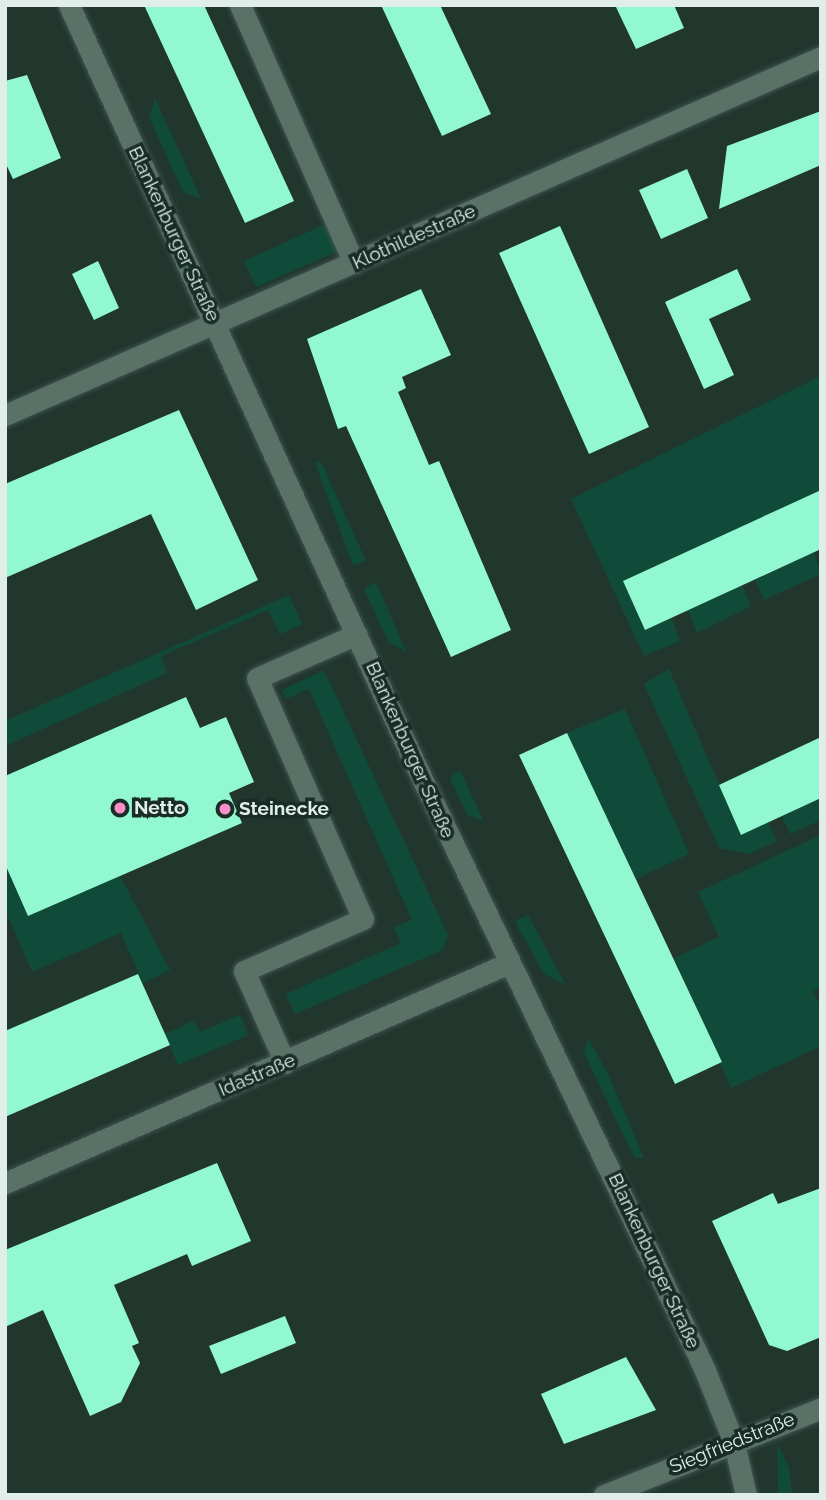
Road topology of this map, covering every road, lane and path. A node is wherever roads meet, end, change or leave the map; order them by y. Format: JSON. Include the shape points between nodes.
{"nodes":[{"id":1,"x":69,"y":5,"type":"edge"},
{"id":2,"x":240,"y":5,"type":"edge"},
{"id":3,"x":821,"y":57,"type":"edge"},
{"id":4,"x":354,"y":263,"type":"junction"},
{"id":5,"x":215,"y":321,"type":"junction"},
{"id":6,"x":5,"y":415,"type":"edge"},
{"id":7,"x":357,"y":634,"type":"junction"},
{"id":8,"x":509,"y":963,"type":"junction"},
{"id":9,"x":285,"y":1063,"type":"junction"},
{"id":10,"x":5,"y":1183,"type":"edge"},
{"id":11,"x":821,"y":1408,"type":"edge"},
{"id":12,"x":734,"y":1443,"type":"junction"},
{"id":13,"x":604,"y":1495,"type":"edge"},
{"id":14,"x":746,"y":1495,"type":"edge"}],
"edges":[{"from":1,"to":5,"type":"street","name":"Blankenburger Straße"},
{"from":2,"to":4,"type":"street"},
{"from":3,"to":4,"type":"street","name":"Klothildestraße"},
{"from":4,"to":5,"type":"street","name":"Klothildestraße"},
{"from":5,"to":6,"type":"street","name":"Klothildestraße"},
{"from":5,"to":7,"type":"street","name":"Blankenburger Straße"},
{"from":7,"to":8,"type":"street","name":"Blankenburger Straße"},
{"from":7,"to":9,"type":"street","via":[[257,678],[363,919],[244,971]]},
{"from":8,"to":9,"type":"street","name":"Idastraße"},
{"from":8,"to":12,"type":"street","name":"Blankenburger Straße","via":[[601,1146]]},
{"from":9,"to":10,"type":"street","name":"Idastraße"},
{"from":11,"to":12,"type":"street","name":"Siegfriedstraße"},
{"from":12,"to":13,"type":"street","name":"Siegfriedstraße"},
{"from":12,"to":14,"type":"street","name":"Blankenburger Straße"}]}
